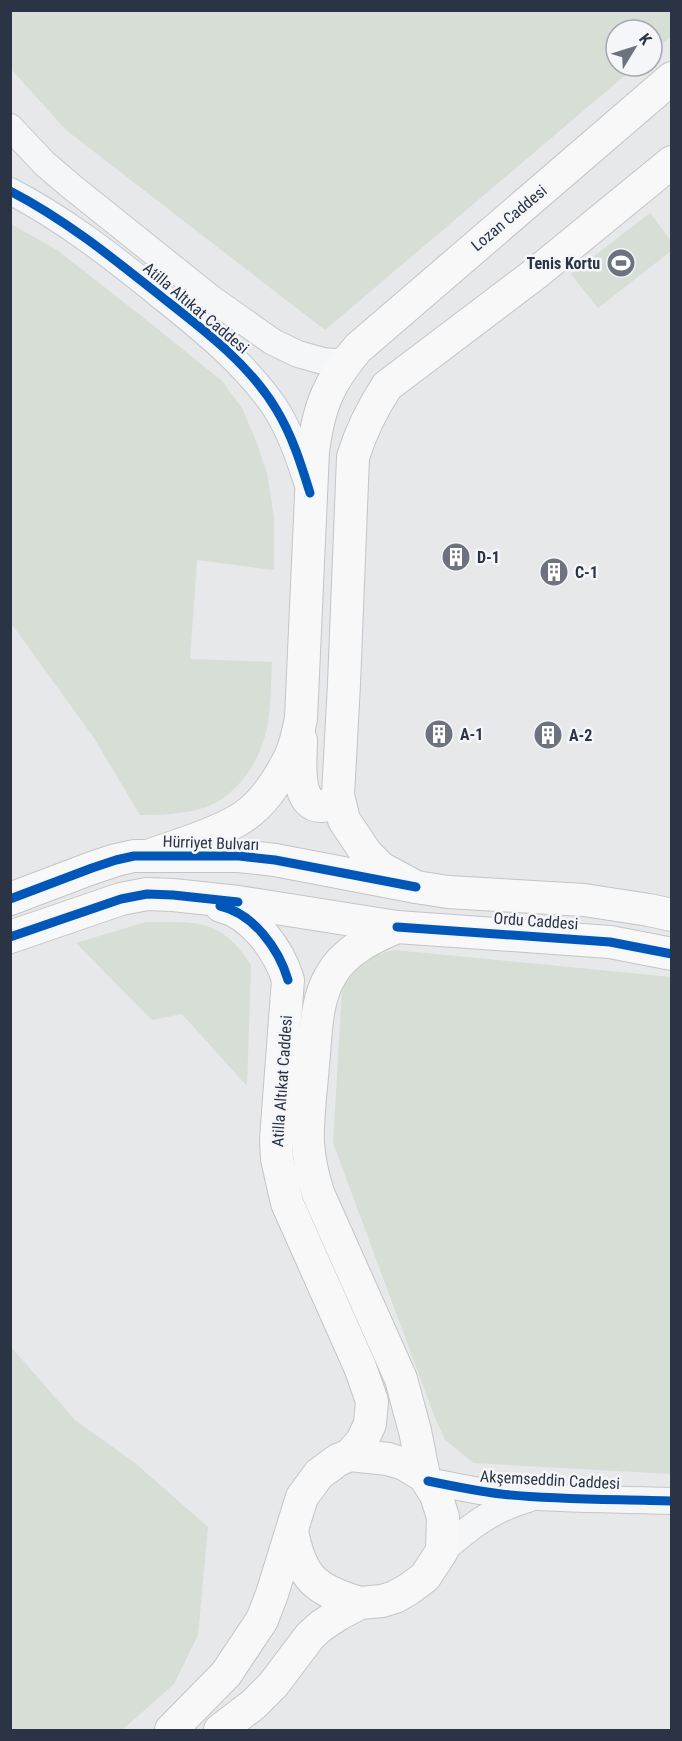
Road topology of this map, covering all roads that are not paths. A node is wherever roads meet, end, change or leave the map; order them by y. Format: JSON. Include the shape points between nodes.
{"nodes":[{"id":1,"x":672,"y":78,"type":"edge"},
{"id":2,"x":10,"y":128,"type":"edge"},
{"id":3,"x":672,"y":162,"type":"edge"},
{"id":4,"x":10,"y":191,"type":"edge"},
{"id":5,"x":347,"y":360,"type":"junction"},
{"id":6,"x":310,"y":493,"type":"junction"},
{"id":7,"x":302,"y":719,"type":"junction"},
{"id":8,"x":338,"y":795,"type":"junction"},
{"id":9,"x":148,"y":856,"type":"junction"},
{"id":10,"x":416,"y":888,"type":"junction"},
{"id":11,"x":173,"y":895,"type":"junction"},
{"id":12,"x":10,"y":899,"type":"edge"},
{"id":13,"x":672,"y":915,"type":"edge"},
{"id":14,"x":397,"y":927,"type":"junction"},
{"id":15,"x":10,"y":937,"type":"edge"},
{"id":16,"x":672,"y":954,"type":"edge"},
{"id":17,"x":350,"y":1455,"type":"junction"},
{"id":18,"x":426,"y":1478,"type":"junction"},
{"id":19,"x":537,"y":1497,"type":"junction"},
{"id":20,"x":672,"y":1501,"type":"edge"},
{"id":21,"x":292,"y":1531,"type":"junction"},
{"id":22,"x":442,"y":1551,"type":"junction"},
{"id":23,"x":360,"y":1603,"type":"junction"},
{"id":24,"x":171,"y":1731,"type":"edge"},
{"id":25,"x":220,"y":1731,"type":"edge"}],
"edges":[{"from":1,"to":5,"type":"main road","name":"Lozan Caddesi"},
{"from":2,"to":5,"type":"street","name":"Atilla Altıkat Caddesi","via":[[72,188],[273,342],[323,361]]},
{"from":3,"to":8,"type":"main road","via":[[535,274],[387,386],[374,406],[353,457]]},
{"from":4,"to":6,"type":"street","name":"Atilla Altıkat Caddesi","via":[[73,228],[225,349],[275,408],[298,454]]},
{"from":5,"to":6,"type":"main road","name":"Atilla Altıkat Caddesi","via":[[331,384],[320,412]]},
{"from":6,"to":7,"type":"main road","name":"Atilla Altıkat Caddesi"},
{"from":7,"to":8,"type":"main road","via":[[304,793],[312,804],[324,806]]},
{"from":7,"to":9,"type":"main road","name":"Atilla Altıkat Caddesi","via":[[279,777],[249,812],[236,822]]},
{"from":8,"to":10,"type":"main road","via":[[344,820],[366,853],[381,868]]},
{"from":9,"to":10,"type":"main road","name":"Hürriyet Bulvarı","via":[[275,860]]},
{"from":9,"to":12,"type":"main road","name":"Hürriyet Bulvarı","via":[[116,860]]},
{"from":10,"to":13,"type":"main road","name":"Ordu Caddesi","via":[[584,900]]},
{"from":11,"to":14,"type":"main road"},
{"from":11,"to":15,"type":"main road","via":[[147,894],[122,900]]},
{"from":11,"to":17,"type":"main road","name":"Atilla Altıkat Caddesi","via":[[232,909],[265,936],[285,968],[287,1005],[277,1159],[287,1203],[372,1401],[370,1424],[362,1442]]},
{"from":14,"to":16,"type":"main road","name":"Ordu Caddesi","via":[[610,942]]},
{"from":14,"to":18,"type":"main road","name":"Atilla Altıkat Caddesi","via":[[351,952],[332,973],[324,990],[317,1024],[308,1143],[318,1193],[401,1379]]},
{"from":17,"to":18,"type":"main road","via":[[388,1459]]},
{"from":17,"to":21,"type":"main road","via":[[319,1474],[309,1486]]},
{"from":18,"to":19,"type":"street","name":"Akşemseddin Caddesi","via":[[475,1491]]},
{"from":18,"to":22,"type":"main road","via":[[443,1517]]},
{"from":19,"to":20,"type":"street","name":"Akşemseddin Caddesi"},
{"from":19,"to":22,"type":"street","name":"Akşemseddin Caddesi","via":[[485,1516]]},
{"from":21,"to":23,"type":"main road","via":[[296,1552],[311,1578],[326,1591]]},
{"from":21,"to":24,"type":"main road","via":[[262,1620],[226,1674]]},
{"from":22,"to":23,"type":"main road","via":[[425,1577],[409,1589],[382,1601]]},
{"from":23,"to":25,"type":"main road","via":[[310,1636],[273,1685]]}]}
